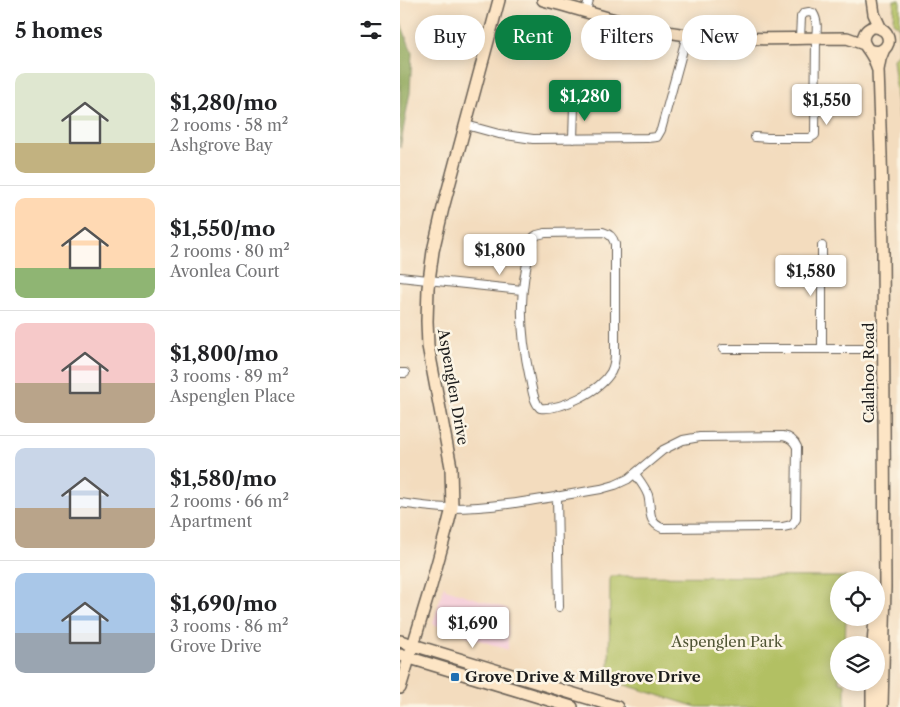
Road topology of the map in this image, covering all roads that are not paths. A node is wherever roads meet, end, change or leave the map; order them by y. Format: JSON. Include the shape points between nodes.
{"nodes":[{"id":1,"x":499,"y":0,"type":"edge"},
{"id":2,"x":543,"y":0,"type":"edge"},
{"id":3,"x":872,"y":0,"type":"edge"},
{"id":4,"x":588,"y":6,"type":"edge"},
{"id":5,"x":874,"y":14,"type":"junction"},
{"id":6,"x":883,"y":30,"type":"junction"},
{"id":7,"x":682,"y":34,"type":"edge"},
{"id":8,"x":900,"y":35,"type":"edge"},
{"id":9,"x":757,"y":38,"type":"edge"},
{"id":10,"x":800,"y":38,"type":"junction"},
{"id":11,"x":816,"y":38,"type":"junction"},
{"id":12,"x":866,"y":39,"type":"junction"},
{"id":13,"x":900,"y":42,"type":"edge"},
{"id":14,"x":487,"y":45,"type":"joint"},
{"id":15,"x":885,"y":48,"type":"junction"},
{"id":16,"x":682,"y":53,"type":"edge"},
{"id":17,"x":878,"y":70,"type":"junction"},
{"id":18,"x":574,"y":105,"type":"dead end"},
{"id":19,"x":466,"y":125,"type":"junction"},
{"id":20,"x":755,"y":137,"type":"dead end"},
{"id":21,"x":573,"y":138,"type":"junction"},
{"id":22,"x":822,"y":246,"type":"dead end"},
{"id":23,"x":400,"y":277,"type":"edge"},
{"id":24,"x":429,"y":280,"type":"junction"},
{"id":25,"x":522,"y":290,"type":"junction"},
{"id":26,"x":723,"y":349,"type":"dead end"},
{"id":27,"x":822,"y":349,"type":"junction"},
{"id":28,"x":884,"y":349,"type":"junction"},
{"id":29,"x":635,"y":474,"type":"junction"},
{"id":30,"x":557,"y":496,"type":"junction"},
{"id":31,"x":400,"y":503,"type":"edge"},
{"id":32,"x":452,"y":508,"type":"junction"},
{"id":33,"x":884,"y":527,"type":"junction"},
{"id":34,"x":880,"y":571,"type":"edge"},
{"id":35,"x":559,"y":607,"type":"dead end"},
{"id":36,"x":400,"y":641,"type":"edge"},
{"id":37,"x":413,"y":645,"type":"junction"},
{"id":38,"x":405,"y":656,"type":"edge"},
{"id":39,"x":400,"y":688,"type":"edge"},
{"id":40,"x":872,"y":691,"type":"edge"},
{"id":41,"x":572,"y":707,"type":"edge"},
{"id":42,"x":617,"y":707,"type":"edge"},
{"id":43,"x":872,"y":707,"type":"edge"},
{"id":44,"x":882,"y":707,"type":"edge"}],
"edges":[{"from":1,"to":14,"type":"street","name":"Aspenglen Drive"},
{"from":2,"to":4,"type":"street"},
{"from":3,"to":5,"type":"street"},
{"from":4,"to":7,"type":"street","via":[[638,25]]},
{"from":5,"to":6,"type":"street"},
{"from":5,"to":12,"type":"street"},
{"from":6,"to":8,"type":"street"},
{"from":6,"to":12,"type":"street","via":[[875,27]]},
{"from":6,"to":15,"type":"street","via":[[888,39]]},
{"from":9,"to":10,"type":"street"},
{"from":10,"to":11,"type":"street"},
{"from":10,"to":11,"type":"street","via":[[802,17],[809,12],[817,18]]},
{"from":11,"to":12,"type":"street"},
{"from":11,"to":20,"type":"street","via":[[816,135],[810,138]]},
{"from":12,"to":15,"type":"street","via":[[876,52]]},
{"from":12,"to":17,"type":"street","name":"Calahoo Road"},
{"from":13,"to":15,"type":"street"},
{"from":14,"to":19,"type":"street","name":"Aspenglen Drive"},
{"from":15,"to":17,"type":"street","name":"Calahoo Road"},
{"from":16,"to":21,"type":"street","via":[[657,137]]},
{"from":17,"to":28,"type":"street","name":"Calahoo Road"},
{"from":18,"to":21,"type":"street"},
{"from":19,"to":21,"type":"street","via":[[522,138]]},
{"from":19,"to":24,"type":"street","name":"Aspenglen Drive","via":[[443,208]]},
{"from":22,"to":27,"type":"street"},
{"from":23,"to":24,"type":"street"},
{"from":24,"to":25,"type":"street"},
{"from":24,"to":32,"type":"street","name":"Aspenglen Drive","via":[[428,346],[451,467]]},
{"from":25,"to":25,"type":"street","via":[[522,333],[537,405],[543,408],[564,404],[598,386],[608,376],[614,360],[613,238],[603,232],[536,235]]},
{"from":26,"to":27,"type":"street"},
{"from":27,"to":28,"type":"street"},
{"from":28,"to":33,"type":"street","name":"Calahoo Road"},
{"from":29,"to":29,"type":"street","via":[[648,495],[652,520],[662,528],[783,527],[792,525],[796,519],[797,447],[788,437],[684,440],[663,450]]},
{"from":29,"to":30,"type":"street","via":[[608,487]]},
{"from":30,"to":32,"type":"street"},
{"from":30,"to":35,"type":"street"},
{"from":31,"to":32,"type":"street"},
{"from":32,"to":37,"type":"street","name":"Aspenglen Drive"},
{"from":33,"to":34,"type":"street","name":"Calahoo Road"},
{"from":33,"to":44,"type":"street","name":"Calahoo Road"},
{"from":36,"to":37,"type":"street"},
{"from":37,"to":38,"type":"street","name":"Aspenglen Drive"},
{"from":37,"to":42,"type":"street"},
{"from":38,"to":39,"type":"street","name":"Aspenglen Drive"},
{"from":38,"to":41,"type":"street"},
{"from":40,"to":43,"type":"street"}]}
